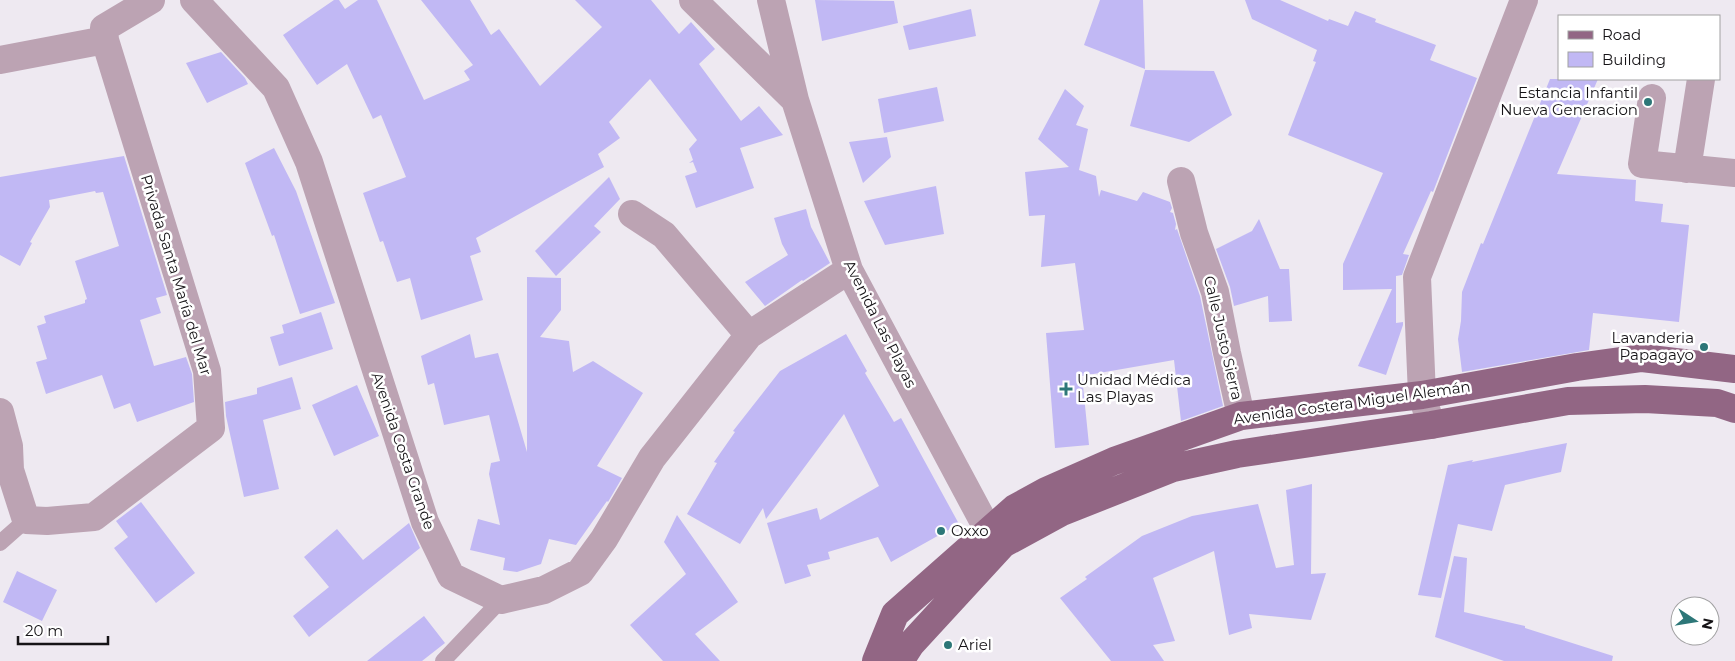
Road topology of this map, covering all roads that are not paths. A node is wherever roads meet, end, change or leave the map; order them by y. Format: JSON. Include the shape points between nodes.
{"nodes":[{"id":1,"x":151,"y":0,"type":"edge"},
{"id":2,"x":194,"y":0,"type":"edge"},
{"id":3,"x":692,"y":0,"type":"edge"},
{"id":4,"x":771,"y":0,"type":"edge"},
{"id":5,"x":1524,"y":0,"type":"edge"},
{"id":6,"x":105,"y":40,"type":"junction"},
{"id":7,"x":0,"y":60,"type":"edge"},
{"id":8,"x":1701,"y":80,"type":"edge"},
{"id":9,"x":1652,"y":98,"type":"dead end"},
{"id":10,"x":796,"y":100,"type":"junction"},
{"id":11,"x":1687,"y":169,"type":"junction"},
{"id":12,"x":1735,"y":173,"type":"edge"},
{"id":13,"x":1181,"y":180,"type":"dead end"},
{"id":14,"x":632,"y":214,"type":"dead end"},
{"id":15,"x":849,"y":270,"type":"junction"},
{"id":16,"x":750,"y":335,"type":"junction"},
{"id":17,"x":1735,"y":369,"type":"edge"},
{"id":18,"x":1422,"y":395,"type":"junction"},
{"id":19,"x":1735,"y":409,"type":"edge"},
{"id":20,"x":0,"y":412,"type":"edge"},
{"id":21,"x":1241,"y":416,"type":"junction"},
{"id":22,"x":1431,"y":425,"type":"junction"},
{"id":23,"x":26,"y":520,"type":"junction"},
{"id":24,"x":996,"y":537,"type":"junction"},
{"id":25,"x":0,"y":543,"type":"edge"},
{"id":26,"x":501,"y":600,"type":"junction"},
{"id":27,"x":443,"y":661,"type":"edge"},
{"id":28,"x":876,"y":661,"type":"edge"},
{"id":29,"x":900,"y":661,"type":"edge"}],
"edges":[{"from":1,"to":6,"type":"street","via":[[104,28]]},
{"from":2,"to":26,"type":"street","name":"Avenida Costa Grande","via":[[276,88],[306,154],[425,522],[451,576]]},
{"from":3,"to":10,"type":"street"},
{"from":4,"to":10,"type":"street","name":"Avenida Las Playas"},
{"from":5,"to":18,"type":"street","via":[[1416,277]]},
{"from":6,"to":7,"type":"street"},
{"from":6,"to":23,"type":"street","name":"Privada Santa María del Mar","via":[[207,371],[211,428],[94,517]]},
{"from":8,"to":11,"type":"street"},
{"from":9,"to":11,"type":"street","via":[[1642,164]]},
{"from":10,"to":15,"type":"street","name":"Avenida Las Playas"},
{"from":11,"to":12,"type":"street"},
{"from":13,"to":21,"type":"street","name":"Calle Justo Sierra","via":[[1194,233],[1215,292]]},
{"from":14,"to":16,"type":"street","via":[[664,235]]},
{"from":15,"to":16,"type":"street"},
{"from":15,"to":24,"type":"street","name":"Avenida Las Playas"},
{"from":16,"to":26,"type":"street","via":[[652,458],[604,539],[580,572],[544,590]]},
{"from":17,"to":18,"type":"main road","name":"Avenida Costera Miguel Alemán","via":[[1642,358]]},
{"from":18,"to":21,"type":"main road","name":"Avenida Costera Miguel Alemán"},
{"from":18,"to":22,"type":"street"},
{"from":19,"to":22,"type":"main road","name":"Avenida Costera Miguel Alemán","via":[[1717,403],[1568,401]]},
{"from":20,"to":23,"type":"street","via":[[9,446],[10,470]]},
{"from":21,"to":24,"type":"main road","name":"Avenida Costera Miguel Alemán","via":[[1114,461],[1046,492],[1015,508]]},
{"from":22,"to":24,"type":"main road","name":"Avenida Costera Miguel Alemán","via":[[1237,454],[1173,468]]},
{"from":23,"to":25,"type":"lane"},
{"from":24,"to":28,"type":"main road","name":"Avenida Costera Miguel Alemán","via":[[895,614]]},
{"from":24,"to":29,"type":"main road","name":"Avenida Costera Miguel Alemán"},
{"from":26,"to":27,"type":"lane"}]}
